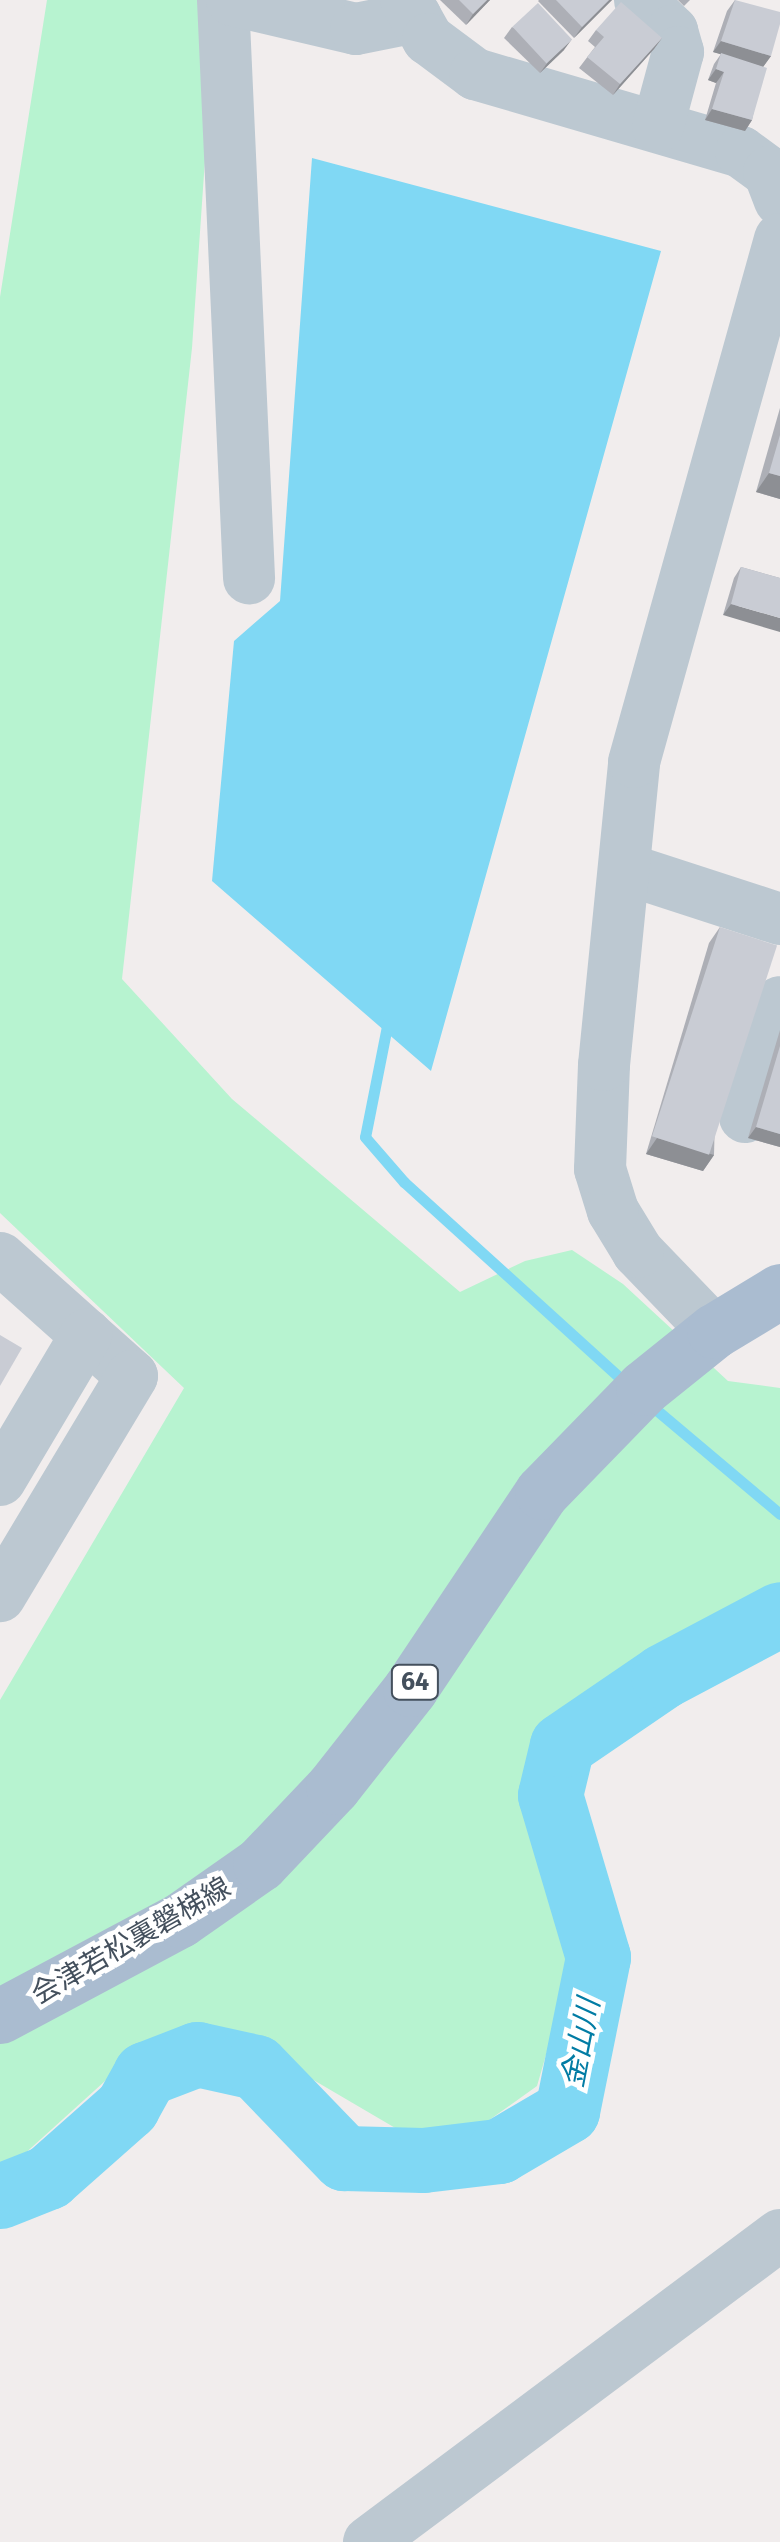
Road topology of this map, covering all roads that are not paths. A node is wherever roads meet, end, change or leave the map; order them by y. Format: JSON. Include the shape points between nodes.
{"nodes":[{"id":1,"x":223,"y":0,"type":"edge"},
{"id":2,"x":232,"y":0,"type":"edge"},
{"id":3,"x":640,"y":0,"type":"edge"},
{"id":4,"x":411,"y":8,"type":"edge"},
{"id":5,"x":658,"y":126,"type":"junction"},
{"id":6,"x":780,"y":195,"type":"edge"},
{"id":7,"x":780,"y":239,"type":"edge"},
{"id":8,"x":249,"y":578,"type":"dead end"},
{"id":9,"x":626,"y":869,"type":"junction"},
{"id":10,"x":780,"y":920,"type":"edge"},
{"id":11,"x":780,"y":1002,"type":"edge"},
{"id":12,"x":744,"y":1117,"type":"dead end"},
{"id":13,"x":0,"y":1258,"type":"edge"},
{"id":14,"x":780,"y":1291,"type":"edge"},
{"id":15,"x":714,"y":1332,"type":"junction"},
{"id":16,"x":86,"y":1335,"type":"junction"},
{"id":17,"x":0,"y":1480,"type":"edge"},
{"id":18,"x":0,"y":1596,"type":"edge"},
{"id":19,"x":0,"y":2016,"type":"edge"},
{"id":20,"x":780,"y":2235,"type":"edge"},
{"id":21,"x":369,"y":2542,"type":"edge"}],
"edges":[{"from":1,"to":8,"type":"street"},
{"from":2,"to":4,"type":"street","via":[[356,29]]},
{"from":3,"to":5,"type":"street","via":[[672,32],[678,52]]},
{"from":4,"to":5,"type":"street","via":[[428,39],[475,74]]},
{"from":5,"to":6,"type":"street","via":[[754,158]]},
{"from":7,"to":9,"type":"street","via":[[656,665],[634,762]]},
{"from":9,"to":10,"type":"street"},
{"from":9,"to":15,"type":"street","via":[[604,1064],[600,1169],[613,1210],[638,1252]]},
{"from":11,"to":12,"type":"street"},
{"from":13,"to":16,"type":"street"},
{"from":14,"to":15,"type":"main road","name":"会津若松裏磐梯線","number":"64"},
{"from":15,"to":19,"type":"main road","name":"会津若松裏磐梯線","number":"64","via":[[644,1388],[542,1492],[410,1689],[333,1787],[260,1864],[180,1920]]},
{"from":16,"to":17,"type":"street"},
{"from":16,"to":18,"type":"street","via":[[132,1376]]},
{"from":20,"to":21,"type":"street"}]}
